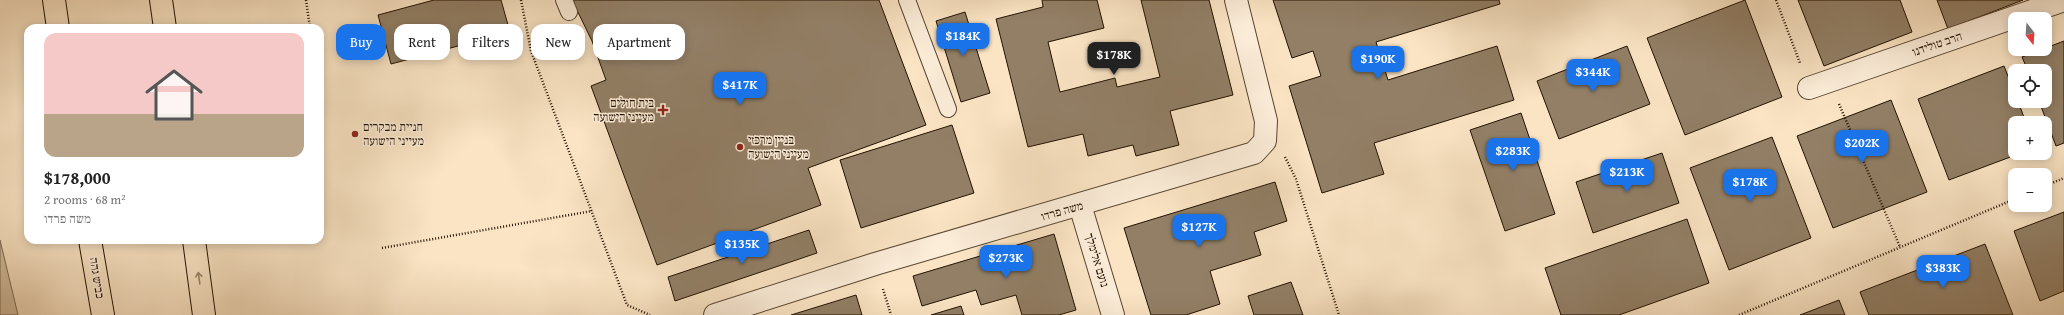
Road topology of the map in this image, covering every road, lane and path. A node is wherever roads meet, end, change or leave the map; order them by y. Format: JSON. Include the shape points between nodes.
{"nodes":[{"id":1,"x":54,"y":0,"type":"edge"},
{"id":2,"x":161,"y":0,"type":"edge"},
{"id":3,"x":306,"y":0,"type":"edge"},
{"id":4,"x":521,"y":0,"type":"edge"},
{"id":5,"x":907,"y":0,"type":"edge"},
{"id":6,"x":1236,"y":0,"type":"edge"},
{"id":7,"x":1776,"y":0,"type":"edge"},
{"id":8,"x":2064,"y":0,"type":"edge"},
{"id":9,"x":57,"y":24,"type":"edge"},
{"id":10,"x":164,"y":24,"type":"edge"},
{"id":11,"x":309,"y":24,"type":"edge"},
{"id":12,"x":1829,"y":81,"type":"junction"},
{"id":13,"x":1809,"y":88,"type":"joint"},
{"id":14,"x":948,"y":109,"type":"dead end"},
{"id":15,"x":1266,"y":121,"type":"junction"},
{"id":16,"x":2064,"y":178,"type":"edge"},
{"id":17,"x":2052,"y":183,"type":"edge"},
{"id":18,"x":2008,"y":202,"type":"edge"},
{"id":19,"x":1080,"y":205,"type":"junction"},
{"id":20,"x":592,"y":211,"type":"junction"},
{"id":21,"x":91,"y":244,"type":"edge"},
{"id":22,"x":195,"y":244,"type":"edge"},
{"id":23,"x":1900,"y":247,"type":"junction"},
{"id":24,"x":382,"y":248,"type":"dead end"},
{"id":25,"x":103,"y":315,"type":"edge"},
{"id":26,"x":204,"y":315,"type":"edge"},
{"id":27,"x":650,"y":315,"type":"edge"},
{"id":28,"x":715,"y":315,"type":"edge"},
{"id":29,"x":1113,"y":315,"type":"edge"},
{"id":30,"x":1339,"y":315,"type":"edge"},
{"id":31,"x":1739,"y":315,"type":"edge"}],
"edges":[{"from":1,"to":9,"type":"highway"},
{"from":2,"to":10,"type":"highway"},
{"from":3,"to":11,"type":"path"},
{"from":4,"to":20,"type":"path","via":[[531,51]]},
{"from":5,"to":14,"type":"lane"},
{"from":6,"to":15,"type":"street","name":"משה פרדו"},
{"from":7,"to":13,"type":"path"},
{"from":8,"to":12,"type":"street","name":"הרב טולידנו"},
{"from":12,"to":13,"type":"street","name":"הרב טולידנו"},
{"from":12,"to":23,"type":"path"},
{"from":15,"to":19,"type":"street","name":"משה פרדו","via":[[1265,141],[1254,153]]},
{"from":15,"to":30,"type":"path","via":[[1296,179]]},
{"from":16,"to":17,"type":"path"},
{"from":18,"to":23,"type":"path"},
{"from":19,"to":28,"type":"street","name":"משה פרדו","via":[[875,264]]},
{"from":19,"to":29,"type":"street","name":"נועם אלימלך"},
{"from":20,"to":24,"type":"path"},
{"from":20,"to":27,"type":"path","via":[[627,305]]},
{"from":21,"to":25,"type":"highway","name":"כביש גהה"},
{"from":26,"to":22,"type":"highway","one_way":true},
{"from":23,"to":31,"type":"path"}]}
